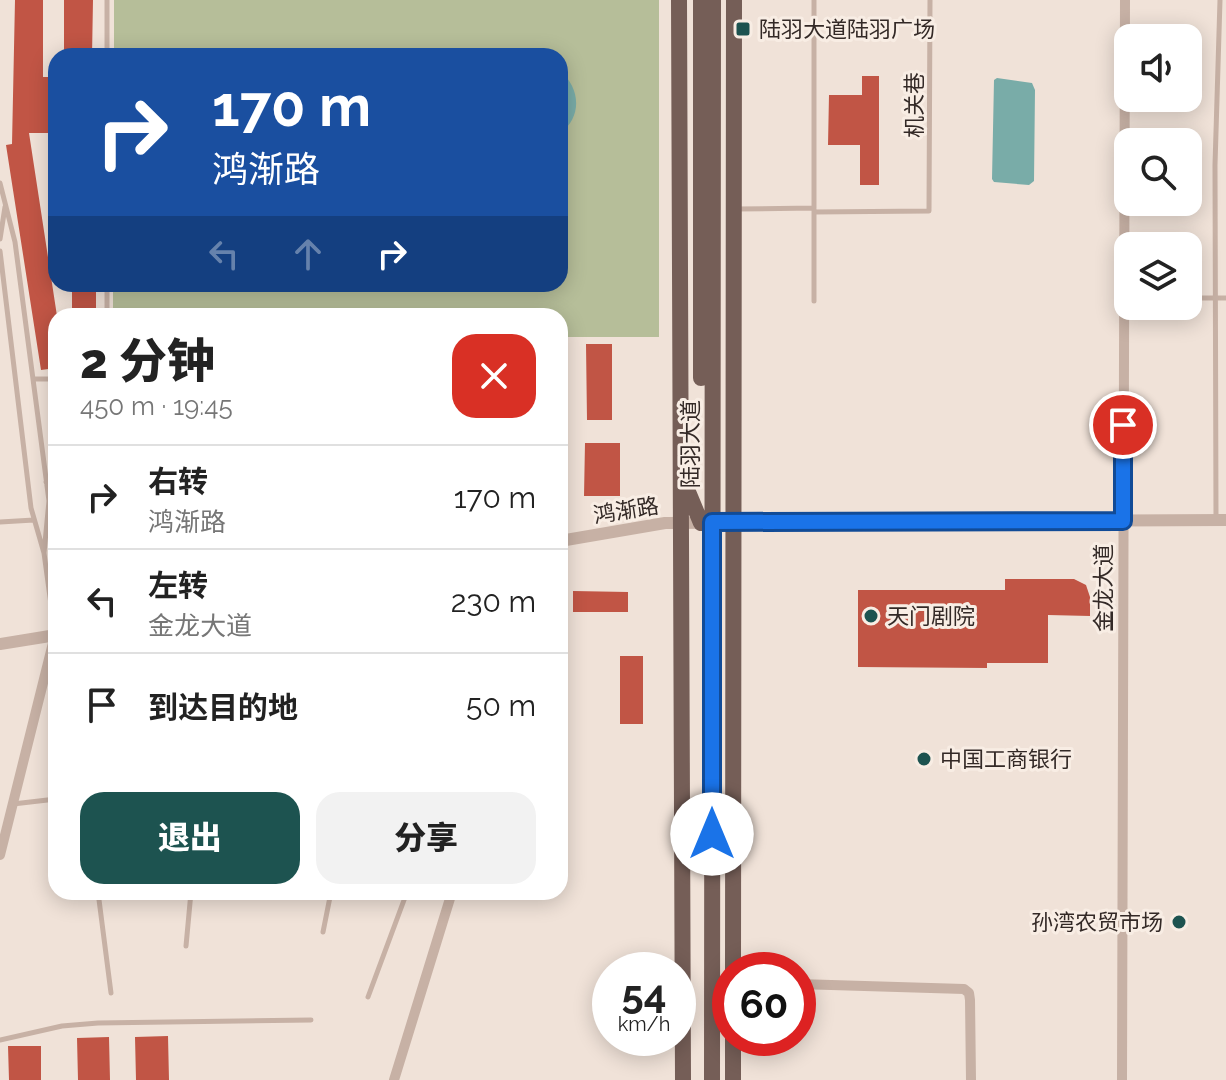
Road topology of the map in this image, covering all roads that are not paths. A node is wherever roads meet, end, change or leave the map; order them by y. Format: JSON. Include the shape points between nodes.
{"nodes":[{"id":1,"x":107,"y":0,"type":"edge"},
{"id":2,"x":679,"y":0,"type":"edge"},
{"id":3,"x":701,"y":0,"type":"edge"},
{"id":4,"x":713,"y":0,"type":"edge"},
{"id":5,"x":734,"y":0,"type":"edge"},
{"id":6,"x":814,"y":0,"type":"edge"},
{"id":7,"x":930,"y":0,"type":"edge"},
{"id":8,"x":1125,"y":0,"type":"edge"},
{"id":9,"x":1220,"y":0,"type":"edge"},
{"id":10,"x":107,"y":48,"type":"edge"},
{"id":11,"x":701,"y":64,"type":"junction"},
{"id":12,"x":679,"y":101,"type":"junction"},
{"id":13,"x":0,"y":183,"type":"edge"},
{"id":14,"x":4,"y":198,"type":"junction"},
{"id":15,"x":735,"y":209,"type":"junction"},
{"id":16,"x":814,"y":210,"type":"junction"},
{"id":17,"x":1126,"y":232,"type":"edge"},
{"id":18,"x":0,"y":239,"type":"edge"},
{"id":19,"x":0,"y":251,"type":"edge"},
{"id":20,"x":1202,"y":298,"type":"edge"},
{"id":21,"x":1215,"y":298,"type":"junction"},
{"id":22,"x":1226,"y":298,"type":"edge"},
{"id":23,"x":814,"y":301,"type":"dead end"},
{"id":24,"x":1126,"y":320,"type":"edge"},
{"id":25,"x":33,"y":379,"type":"junction"},
{"id":26,"x":48,"y":379,"type":"edge"},
{"id":27,"x":732,"y":454,"type":"junction"},
{"id":28,"x":680,"y":474,"type":"junction"},
{"id":29,"x":46,"y":482,"type":"joint"},
{"id":30,"x":48,"y":499,"type":"edge"},
{"id":31,"x":48,"y":517,"type":"edge"},
{"id":32,"x":34,"y":520,"type":"junction"},
{"id":33,"x":1221,"y":520,"type":"edge"},
{"id":34,"x":1123,"y":521,"type":"junction"},
{"id":35,"x":0,"y":522,"type":"edge"},
{"id":36,"x":706,"y":522,"type":"junction"},
{"id":37,"x":732,"y":522,"type":"junction"},
{"id":38,"x":680,"y":523,"type":"junction"},
{"id":39,"x":568,"y":540,"type":"edge"},
{"id":40,"x":44,"y":553,"type":"junction"},
{"id":41,"x":48,"y":580,"type":"edge"},
{"id":42,"x":48,"y":636,"type":"edge"},
{"id":43,"x":0,"y":644,"type":"edge"},
{"id":44,"x":48,"y":665,"type":"edge"},
{"id":45,"x":48,"y":800,"type":"edge"},
{"id":46,"x":11,"y":804,"type":"junction"},
{"id":47,"x":3,"y":826,"type":"edge"},
{"id":48,"x":0,"y":855,"type":"edge"},
{"id":49,"x":99,"y":900,"type":"edge"},
{"id":50,"x":190,"y":900,"type":"edge"},
{"id":51,"x":329,"y":900,"type":"edge"},
{"id":52,"x":404,"y":900,"type":"edge"},
{"id":53,"x":450,"y":900,"type":"edge"},
{"id":54,"x":323,"y":932,"type":"dead end"},
{"id":55,"x":186,"y":946,"type":"dead end"},
{"id":56,"x":733,"y":952,"type":"edge"},
{"id":57,"x":816,"y":985,"type":"edge"},
{"id":58,"x":111,"y":993,"type":"dead end"},
{"id":59,"x":368,"y":997,"type":"dead end"},
{"id":60,"x":311,"y":1020,"type":"dead end"},
{"id":61,"x":0,"y":1040,"type":"edge"},
{"id":62,"x":733,"y":1056,"type":"edge"},
{"id":63,"x":394,"y":1080,"type":"edge"},
{"id":64,"x":683,"y":1080,"type":"edge"},
{"id":65,"x":701,"y":1080,"type":"edge"},
{"id":66,"x":712,"y":1080,"type":"edge"},
{"id":67,"x":733,"y":1080,"type":"edge"},
{"id":68,"x":971,"y":1080,"type":"edge"},
{"id":69,"x":1122,"y":1080,"type":"edge"}],
"edges":[{"from":1,"to":10,"type":"lane"},
{"from":2,"to":12,"type":"main road"},
{"from":3,"to":11,"type":"main road","name":"陆羽大道"},
{"from":4,"to":36,"type":"main road","name":"陆羽大道"},
{"from":5,"to":15,"type":"main road"},
{"from":6,"to":16,"type":"lane"},
{"from":7,"to":16,"type":"lane","name":"机关巷","via":[[929,211]]},
{"from":8,"to":17,"type":"street","name":"金龙大道"},
{"from":9,"to":21,"type":"lane"},
{"from":11,"to":12,"type":"main road"},
{"from":11,"to":36,"type":"main road","name":"陆羽大道"},
{"from":12,"to":28,"type":"main road"},
{"from":13,"to":14,"type":"lane"},
{"from":14,"to":18,"type":"lane"},
{"from":14,"to":25,"type":"lane"},
{"from":15,"to":16,"type":"lane"},
{"from":15,"to":27,"type":"main road"},
{"from":16,"to":23,"type":"lane"},
{"from":19,"to":32,"type":"lane"},
{"from":20,"to":21,"type":"lane"},
{"from":21,"to":22,"type":"lane"},
{"from":21,"to":33,"type":"lane"},
{"from":24,"to":34,"type":"street","name":"金龙大道"},
{"from":25,"to":26,"type":"lane"},
{"from":25,"to":29,"type":"lane"},
{"from":27,"to":36,"type":"main road"},
{"from":27,"to":37,"type":"main road"},
{"from":28,"to":36,"type":"main road"},
{"from":28,"to":38,"type":"main road"},
{"from":29,"to":30,"type":"lane"},
{"from":31,"to":40,"type":"lane"},
{"from":32,"to":35,"type":"lane"},
{"from":32,"to":40,"type":"lane"},
{"from":33,"to":34,"type":"street","name":"鸿渐路"},
{"from":34,"to":37,"type":"street","name":"鸿渐路"},
{"from":34,"to":69,"type":"street","name":"金龙大道"},
{"from":36,"to":37,"type":"street","name":"鸿渐路"},
{"from":36,"to":38,"type":"street","name":"鸿渐路"},
{"from":36,"to":65,"type":"main road","name":"陆羽大道"},
{"from":36,"to":66,"type":"main road","name":"陆羽大道"},
{"from":37,"to":56,"type":"main road"},
{"from":38,"to":39,"type":"street","name":"鸿渐路"},
{"from":38,"to":64,"type":"main road"},
{"from":40,"to":41,"type":"lane"},
{"from":42,"to":43,"type":"street"},
{"from":44,"to":46,"type":"street"},
{"from":45,"to":46,"type":"lane"},
{"from":46,"to":47,"type":"street"},
{"from":47,"to":48,"type":"street"},
{"from":49,"to":58,"type":"lane"},
{"from":50,"to":55,"type":"lane"},
{"from":51,"to":54,"type":"lane"},
{"from":52,"to":59,"type":"lane"},
{"from":53,"to":63,"type":"street"},
{"from":57,"to":68,"type":"street","via":[[964,989],[970,1000]]},
{"from":60,"to":61,"type":"lane","via":[[98,1023]]},
{"from":62,"to":67,"type":"main road"}]}
